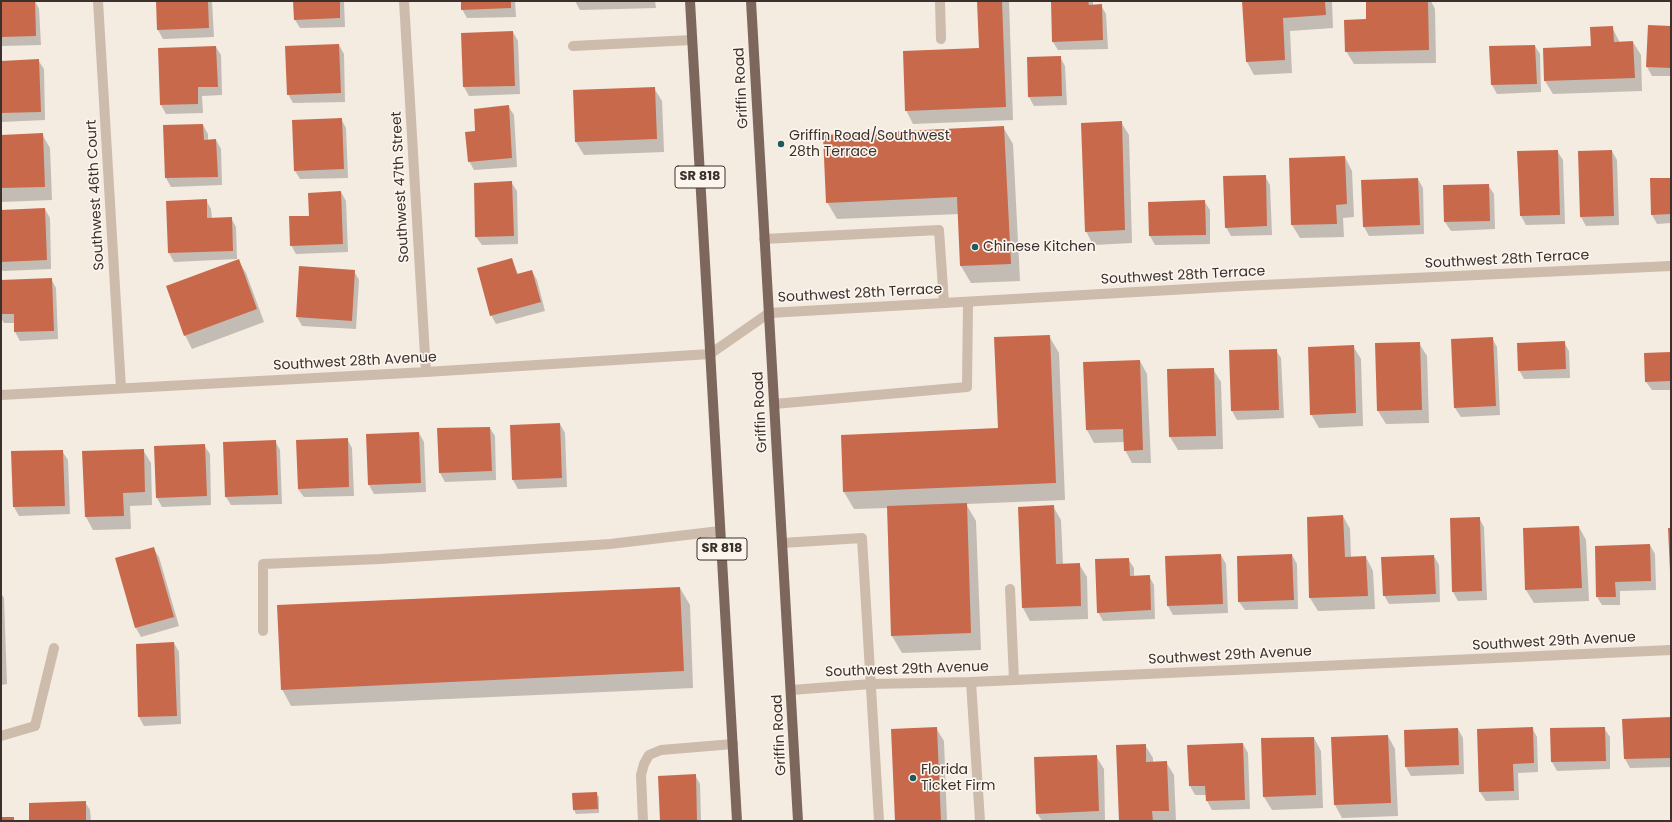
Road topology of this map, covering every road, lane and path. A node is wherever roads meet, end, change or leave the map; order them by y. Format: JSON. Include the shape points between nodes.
{"nodes":[{"id":1,"x":98,"y":1,"type":"edge"},
{"id":2,"x":404,"y":1,"type":"edge"},
{"id":3,"x":690,"y":1,"type":"edge"},
{"id":4,"x":750,"y":1,"type":"edge"},
{"id":5,"x":940,"y":1,"type":"edge"},
{"id":6,"x":941,"y":39,"type":"dead end"},
{"id":7,"x":692,"y":40,"type":"junction"},
{"id":8,"x":573,"y":46,"type":"dead end"},
{"id":9,"x":764,"y":238,"type":"junction"},
{"id":10,"x":1671,"y":266,"type":"edge"},
{"id":11,"x":968,"y":302,"type":"junction"},
{"id":12,"x":944,"y":303,"type":"junction"},
{"id":13,"x":769,"y":313,"type":"junction"},
{"id":14,"x":710,"y":354,"type":"junction"},
{"id":15,"x":426,"y":372,"type":"junction"},
{"id":16,"x":121,"y":388,"type":"junction"},
{"id":17,"x":1,"y":395,"type":"edge"},
{"id":18,"x":774,"y":404,"type":"junction"},
{"id":19,"x":720,"y":531,"type":"junction"},
{"id":20,"x":782,"y":543,"type":"junction"},
{"id":21,"x":1010,"y":589,"type":"dead end"},
{"id":22,"x":263,"y":631,"type":"dead end"},
{"id":23,"x":54,"y":648,"type":"dead end"},
{"id":24,"x":1671,"y":650,"type":"edge"},
{"id":25,"x":1014,"y":680,"type":"junction"},
{"id":26,"x":971,"y":682,"type":"junction"},
{"id":27,"x":871,"y":684,"type":"junction"},
{"id":28,"x":791,"y":690,"type":"junction"},
{"id":29,"x":1,"y":736,"type":"edge"},
{"id":30,"x":733,"y":744,"type":"junction"},
{"id":31,"x":643,"y":821,"type":"edge"},
{"id":32,"x":737,"y":821,"type":"edge"},
{"id":33,"x":798,"y":821,"type":"edge"},
{"id":34,"x":879,"y":821,"type":"edge"},
{"id":35,"x":980,"y":821,"type":"edge"}],
"edges":[{"from":1,"to":16,"type":"street","name":"Southwest 46th Court"},
{"from":2,"to":15,"type":"street","name":"Southwest 47th Street"},
{"from":3,"to":7,"type":"main road","number":"SR 818"},
{"from":4,"to":9,"type":"main road","name":"Griffin Road"},
{"from":5,"to":6,"type":"street"},
{"from":7,"to":8,"type":"street"},
{"from":7,"to":14,"type":"main road","number":"SR 818"},
{"from":9,"to":12,"type":"street","via":[[939,230]]},
{"from":9,"to":13,"type":"main road","name":"Griffin Road"},
{"from":10,"to":11,"type":"street","name":"Southwest 28th Terrace","via":[[1241,286]]},
{"from":11,"to":12,"type":"street","name":"Southwest 28th Terrace"},
{"from":11,"to":18,"type":"street","via":[[967,387]]},
{"from":12,"to":13,"type":"street","name":"Southwest 28th Terrace"},
{"from":13,"to":14,"type":"street","name":"Southwest 28th Terrace"},
{"from":13,"to":18,"type":"main road","name":"Griffin Road"},
{"from":14,"to":15,"type":"street","name":"Southwest 28th Avenue"},
{"from":14,"to":19,"type":"main road","number":"SR 818"},
{"from":15,"to":16,"type":"street","name":"Southwest 28th Avenue"},
{"from":16,"to":17,"type":"street","name":"Southwest 28th Avenue"},
{"from":18,"to":20,"type":"main road","name":"Griffin Road"},
{"from":19,"to":22,"type":"street","via":[[610,544],[263,564]]},
{"from":19,"to":30,"type":"main road","number":"SR 818"},
{"from":20,"to":27,"type":"street","via":[[862,538]]},
{"from":20,"to":28,"type":"main road","name":"Griffin Road"},
{"from":21,"to":25,"type":"street"},
{"from":23,"to":29,"type":"street","via":[[36,726]]},
{"from":24,"to":25,"type":"street","name":"Southwest 29th Avenue"},
{"from":25,"to":26,"type":"street","name":"Southwest 29th Avenue"},
{"from":26,"to":27,"type":"street","name":"Southwest 29th Avenue"},
{"from":26,"to":35,"type":"street"},
{"from":27,"to":28,"type":"street","name":"Southwest 29th Avenue"},
{"from":27,"to":34,"type":"street"},
{"from":28,"to":33,"type":"main road","name":"Griffin Road"},
{"from":30,"to":31,"type":"street","via":[[661,750],[650,755],[641,775]]},
{"from":30,"to":32,"type":"main road","number":"SR 818"}]}
